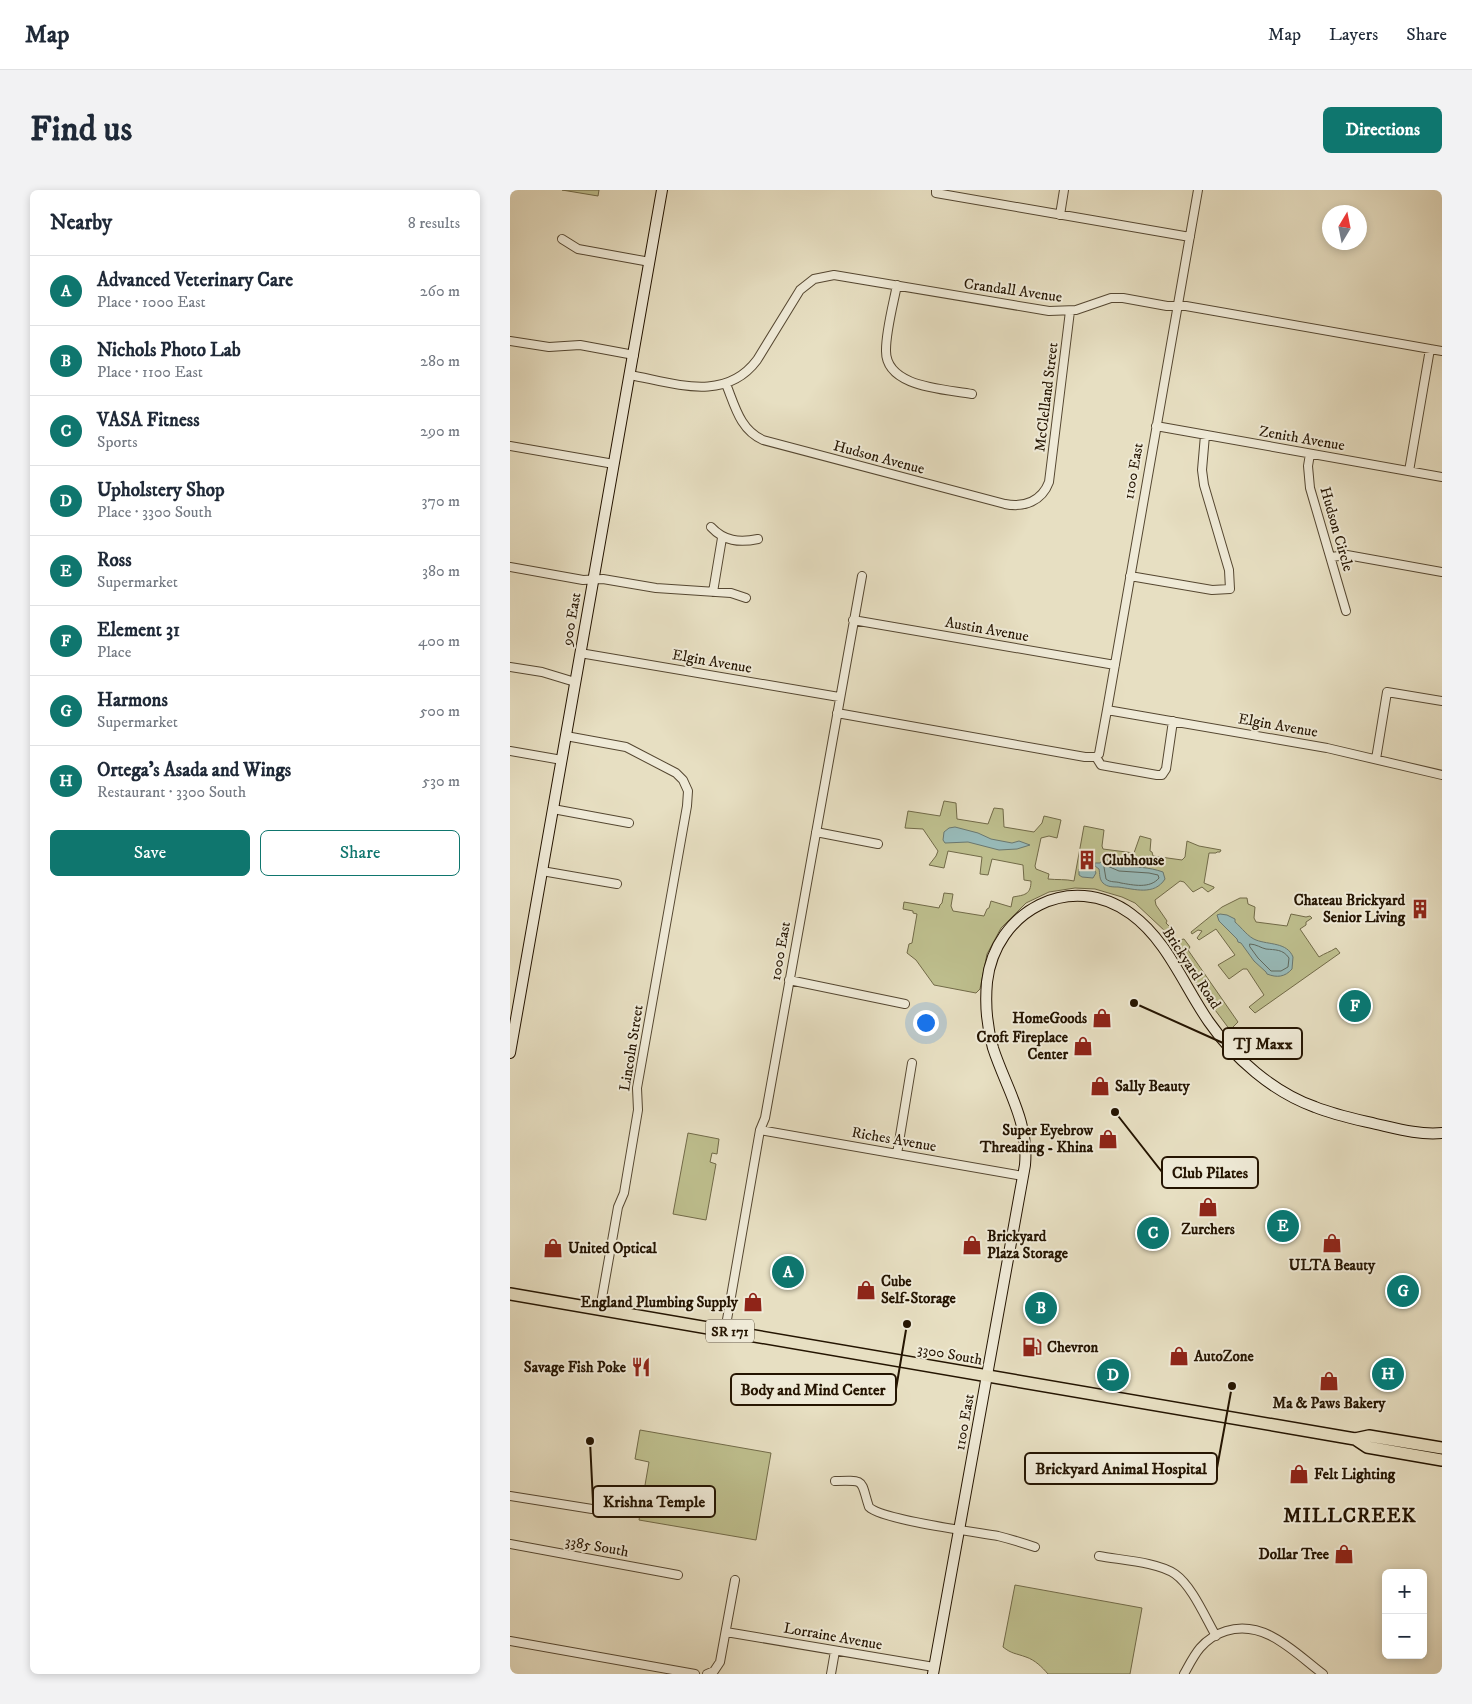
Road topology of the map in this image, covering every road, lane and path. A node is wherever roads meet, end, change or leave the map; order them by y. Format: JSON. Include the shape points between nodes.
{"nodes":[{"id":1,"x":662,"y":190,"type":"edge"},
{"id":2,"x":1064,"y":190,"type":"edge"},
{"id":3,"x":1198,"y":190,"type":"edge"},
{"id":4,"x":936,"y":192,"type":"edge"},
{"id":5,"x":1060,"y":215,"type":"junction"},
{"id":6,"x":1190,"y":237,"type":"junction"},
{"id":7,"x":562,"y":239,"type":"dead end"},
{"id":8,"x":650,"y":262,"type":"junction"},
{"id":9,"x":897,"y":285,"type":"junction"},
{"id":10,"x":1178,"y":306,"type":"junction"},
{"id":11,"x":1070,"y":311,"type":"junction"},
{"id":12,"x":510,"y":341,"type":"edge"},
{"id":13,"x":1430,"y":349,"type":"junction"},
{"id":14,"x":1442,"y":351,"type":"edge"},
{"id":15,"x":634,"y":355,"type":"junction"},
{"id":16,"x":630,"y":375,"type":"junction"},
{"id":17,"x":726,"y":384,"type":"junction"},
{"id":18,"x":972,"y":394,"type":"dead end"},
{"id":19,"x":1156,"y":426,"type":"junction"},
{"id":20,"x":1205,"y":435,"type":"junction"},
{"id":21,"x":510,"y":446,"type":"edge"},
{"id":22,"x":1310,"y":454,"type":"junction"},
{"id":23,"x":614,"y":464,"type":"junction"},
{"id":24,"x":1409,"y":472,"type":"junction"},
{"id":25,"x":1442,"y":477,"type":"edge"},
{"id":26,"x":1048,"y":486,"type":"joint"},
{"id":27,"x":711,"y":527,"type":"dead end"},
{"id":28,"x":722,"y":538,"type":"junction"},
{"id":29,"x":758,"y":539,"type":"dead end"},
{"id":30,"x":1331,"y":557,"type":"junction"},
{"id":31,"x":510,"y":567,"type":"edge"},
{"id":32,"x":1442,"y":572,"type":"edge"},
{"id":33,"x":862,"y":576,"type":"dead end"},
{"id":34,"x":1130,"y":576,"type":"junction"},
{"id":35,"x":594,"y":579,"type":"junction"},
{"id":36,"x":714,"y":592,"type":"junction"},
{"id":37,"x":746,"y":598,"type":"dead end"},
{"id":38,"x":1346,"y":611,"type":"dead end"},
{"id":39,"x":853,"y":620,"type":"junction"},
{"id":40,"x":580,"y":652,"type":"junction"},
{"id":41,"x":1115,"y":665,"type":"junction"},
{"id":42,"x":510,"y":667,"type":"edge"},
{"id":43,"x":575,"y":682,"type":"junction"},
{"id":44,"x":839,"y":697,"type":"junction"},
{"id":45,"x":1442,"y":701,"type":"edge"},
{"id":46,"x":1107,"y":710,"type":"junction"},
{"id":47,"x":837,"y":713,"type":"junction"},
{"id":48,"x":1173,"y":721,"type":"junction"},
{"id":49,"x":566,"y":736,"type":"junction"},
{"id":50,"x":510,"y":751,"type":"edge"},
{"id":51,"x":1096,"y":757,"type":"junction"},
{"id":52,"x":1376,"y":759,"type":"junction"},
{"id":53,"x":562,"y":760,"type":"junction"},
{"id":54,"x":1442,"y":775,"type":"edge"},
{"id":55,"x":553,"y":809,"type":"junction"},
{"id":56,"x":629,"y":822,"type":"dead end"},
{"id":57,"x":816,"y":832,"type":"junction"},
{"id":58,"x":878,"y":844,"type":"dead end"},
{"id":59,"x":542,"y":870,"type":"junction"},
{"id":60,"x":617,"y":884,"type":"dead end"},
{"id":61,"x":789,"y":980,"type":"junction"},
{"id":62,"x":514,"y":1003,"type":"edge"},
{"id":63,"x":905,"y":1004,"type":"dead end"},
{"id":64,"x":510,"y":1053,"type":"edge"},
{"id":65,"x":912,"y":1063,"type":"dead end"},
{"id":66,"x":760,"y":1130,"type":"junction"},
{"id":67,"x":1442,"y":1133,"type":"edge"},
{"id":68,"x":897,"y":1154,"type":"junction"},
{"id":69,"x":1023,"y":1176,"type":"junction"},
{"id":70,"x":510,"y":1294,"type":"edge"},
{"id":71,"x":600,"y":1309,"type":"junction"},
{"id":72,"x":725,"y":1331,"type":"junction"},
{"id":73,"x":987,"y":1376,"type":"junction"},
{"id":74,"x":1355,"y":1439,"type":"junction"},
{"id":75,"x":1442,"y":1448,"type":"edge"},
{"id":76,"x":1442,"y":1460,"type":"edge"},
{"id":77,"x":835,"y":1481,"type":"dead end"},
{"id":78,"x":510,"y":1496,"type":"edge"},
{"id":79,"x":592,"y":1509,"type":"dead end"},
{"id":80,"x":959,"y":1530,"type":"junction"},
{"id":81,"x":510,"y":1544,"type":"edge"},
{"id":82,"x":1035,"y":1547,"type":"dead end"},
{"id":83,"x":1099,"y":1556,"type":"dead end"},
{"id":84,"x":678,"y":1574,"type":"dead end"},
{"id":85,"x":735,"y":1580,"type":"dead end"},
{"id":86,"x":726,"y":1632,"type":"junction"},
{"id":87,"x":1216,"y":1636,"type":"junction"},
{"id":88,"x":510,"y":1641,"type":"edge"},
{"id":89,"x":835,"y":1650,"type":"junction"},
{"id":90,"x":934,"y":1670,"type":"edge"},
{"id":91,"x":674,"y":1672,"type":"edge"},
{"id":92,"x":711,"y":1672,"type":"edge"},
{"id":93,"x":695,"y":1674,"type":"edge"},
{"id":94,"x":831,"y":1674,"type":"edge"},
{"id":95,"x":1184,"y":1674,"type":"edge"},
{"id":96,"x":1323,"y":1674,"type":"edge"}],
"edges":[{"from":1,"to":8,"type":"street","name":"900 East"},
{"from":2,"to":5,"type":"street"},
{"from":3,"to":6,"type":"street","name":"1100 East"},
{"from":4,"to":5,"type":"street"},
{"from":5,"to":6,"type":"street"},
{"from":6,"to":10,"type":"street","name":"1100 East"},
{"from":7,"to":8,"type":"street","via":[[578,249]]},
{"from":8,"to":15,"type":"street","name":"900 East"},
{"from":9,"to":11,"type":"street","name":"Crandall Avenue","via":[[1043,311]]},
{"from":9,"to":17,"type":"street","name":"Crandall Avenue","via":[[834,275],[809,282],[797,294],[753,367],[741,378]]},
{"from":9,"to":18,"type":"street","via":[[886,347],[889,364],[901,378],[911,383]]},
{"from":10,"to":11,"type":"street","name":"Crandall Avenue","via":[[1111,298]]},
{"from":10,"to":13,"type":"street","name":"Crandall Avenue"},
{"from":10,"to":19,"type":"street","name":"1100 East"},
{"from":11,"to":26,"type":"street","name":"McClelland Street"},
{"from":12,"to":15,"type":"street","via":[[549,347],[580,345]]},
{"from":13,"to":14,"type":"street","name":"Crandall Avenue"},
{"from":13,"to":24,"type":"street"},
{"from":15,"to":16,"type":"street","name":"900 East"},
{"from":16,"to":17,"type":"street","name":"Crandall Avenue","via":[[702,387]]},
{"from":16,"to":23,"type":"street","name":"900 East"},
{"from":17,"to":26,"type":"street","name":"Hudson Avenue","via":[[744,426],[763,440],[1010,505],[1023,505],[1035,500]]},
{"from":19,"to":20,"type":"street","name":"Zenith Avenue"},
{"from":19,"to":34,"type":"street","name":"1100 East"},
{"from":20,"to":22,"type":"street","name":"Zenith Avenue"},
{"from":20,"to":34,"type":"street","via":[[1204,486],[1228,570],[1230,589],[1212,590]]},
{"from":21,"to":23,"type":"street"},
{"from":22,"to":24,"type":"street","name":"Zenith Avenue"},
{"from":22,"to":30,"type":"street","name":"Hudson Circle","via":[[1310,488]]},
{"from":23,"to":35,"type":"street","name":"900 East"},
{"from":24,"to":25,"type":"street","name":"Zenith Avenue"},
{"from":27,"to":28,"type":"street"},
{"from":28,"to":29,"type":"street"},
{"from":28,"to":36,"type":"street"},
{"from":30,"to":32,"type":"street","via":[[1347,555]]},
{"from":30,"to":38,"type":"street","name":"Hudson Circle"},
{"from":31,"to":35,"type":"street","via":[[583,580]]},
{"from":33,"to":39,"type":"street","name":"1000 East"},
{"from":34,"to":41,"type":"street","name":"1100 East"},
{"from":35,"to":36,"type":"street","via":[[659,589]]},
{"from":35,"to":40,"type":"street","name":"900 East"},
{"from":36,"to":37,"type":"street"},
{"from":39,"to":41,"type":"street","name":"Austin Avenue"},
{"from":39,"to":44,"type":"street","name":"1000 East"},
{"from":40,"to":43,"type":"street","name":"900 East"},
{"from":40,"to":44,"type":"street","name":"Elgin Avenue"},
{"from":41,"to":46,"type":"street","name":"1100 East"},
{"from":42,"to":43,"type":"street"},
{"from":43,"to":49,"type":"street","name":"900 East"},
{"from":44,"to":47,"type":"street","name":"1000 East"},
{"from":45,"to":52,"type":"street","via":[[1387,692]]},
{"from":46,"to":48,"type":"street","name":"Elgin Avenue"},
{"from":46,"to":51,"type":"street","name":"1100 East"},
{"from":47,"to":51,"type":"street"},
{"from":47,"to":57,"type":"street","name":"1000 East"},
{"from":48,"to":51,"type":"street","via":[[1166,769],[1162,775],[1101,765]]},
{"from":48,"to":52,"type":"street","name":"Elgin Avenue"},
{"from":49,"to":53,"type":"street","name":"900 East"},
{"from":49,"to":71,"type":"street","name":"Lincoln Street","via":[[626,747],[676,773],[688,791],[637,1088],[638,1110]]},
{"from":50,"to":53,"type":"street"},
{"from":52,"to":54,"type":"street","name":"Elgin Avenue"},
{"from":53,"to":55,"type":"street","name":"900 East"},
{"from":55,"to":56,"type":"street"},
{"from":55,"to":59,"type":"street","name":"900 East"},
{"from":57,"to":58,"type":"street"},
{"from":57,"to":61,"type":"street","name":"1000 East"},
{"from":59,"to":60,"type":"street"},
{"from":59,"to":62,"type":"street","name":"900 East"},
{"from":61,"to":63,"type":"street"},
{"from":61,"to":66,"type":"street","name":"1000 East","via":[[765,1118]]},
{"from":62,"to":64,"type":"street","name":"900 East"},
{"from":65,"to":68,"type":"street"},
{"from":66,"to":68,"type":"street","name":"Riches Avenue"},
{"from":66,"to":72,"type":"street","name":"1000 East"},
{"from":67,"to":69,"type":"street","name":"Brickyard Road","via":[[1413,1132],[1341,1116],[1313,1107],[1272,1084],[1242,1060],[1223,1039],[1148,928],[1130,913],[1106,902],[1061,898],[1037,906],[1018,919],[1002,938],[989,972],[986,1004],[989,1032],[1025,1133]]},
{"from":68,"to":69,"type":"street","name":"Riches Avenue"},
{"from":69,"to":73,"type":"street","name":"1100 East"},
{"from":70,"to":71,"type":"main road","name":"3300 South","number":"SR 171"},
{"from":71,"to":72,"type":"main road","name":"3300 South","number":"SR 171"},
{"from":72,"to":73,"type":"main road","name":"3300 South","number":"SR 171"},
{"from":73,"to":74,"type":"main road","name":"3300 South","number":"SR 171"},
{"from":73,"to":80,"type":"street","name":"1100 East"},
{"from":74,"to":75,"type":"main road","name":"3300 South","number":"SR 171","via":[[1369,1436]]},
{"from":74,"to":76,"type":"main road","name":"3300 South","number":"SR 171","via":[[1367,1447]]},
{"from":77,"to":80,"type":"street","via":[[861,1484],[874,1511]]},
{"from":78,"to":79,"type":"street"},
{"from":80,"to":82,"type":"street","via":[[1000,1536]]},
{"from":80,"to":90,"type":"street","name":"1100 East"},
{"from":81,"to":84,"type":"street","name":"3385 South"},
{"from":83,"to":87,"type":"street","via":[[1158,1567],[1175,1574],[1188,1587]]},
{"from":85,"to":86,"type":"street"},
{"from":86,"to":89,"type":"street","name":"Lorraine Avenue"},
{"from":86,"to":92,"type":"street","via":[[720,1662]]},
{"from":87,"to":95,"type":"street","via":[[1200,1648]]},
{"from":87,"to":96,"type":"street","via":[[1242,1628],[1262,1631]]},
{"from":88,"to":91,"type":"street"},
{"from":89,"to":90,"type":"street","name":"Lorraine Avenue"},
{"from":89,"to":94,"type":"street"},
{"from":91,"to":93,"type":"street"}]}
